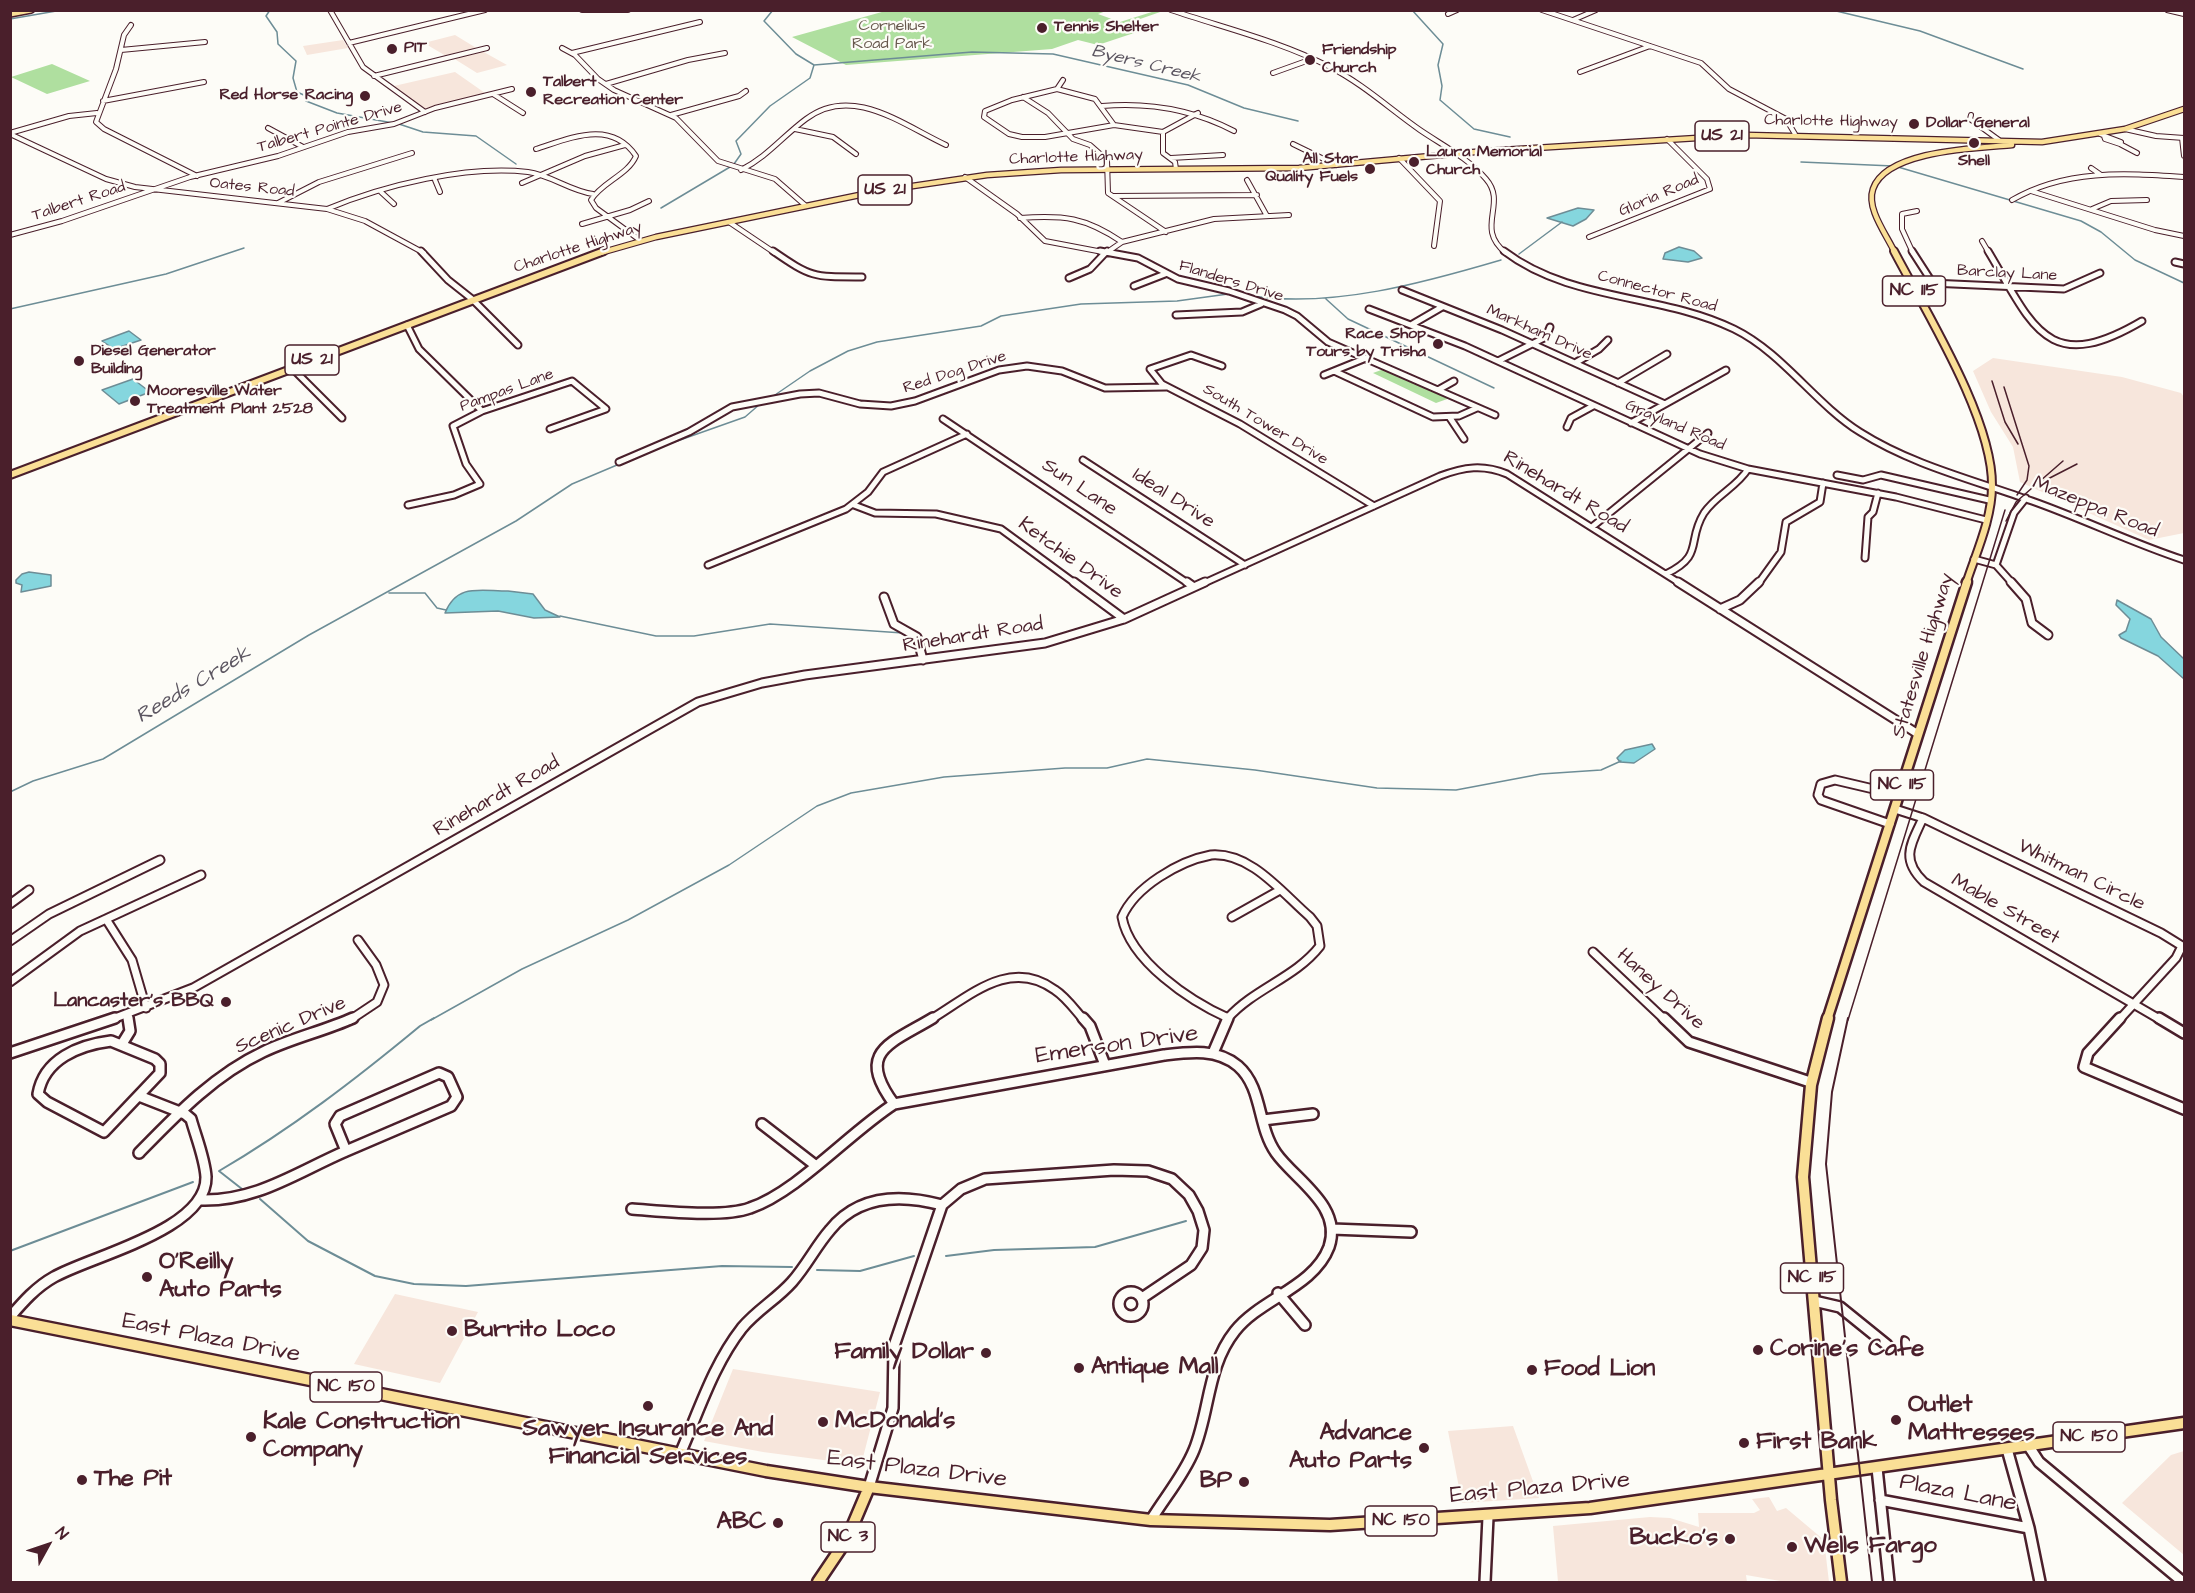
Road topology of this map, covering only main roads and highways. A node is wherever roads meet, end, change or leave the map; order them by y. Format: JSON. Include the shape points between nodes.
{"nodes":[{"id":1,"x":31,"y":10,"type":"edge"},
{"id":2,"x":12,"y":12,"type":"edge"},
{"id":3,"x":2184,"y":109,"type":"edge"},
{"id":4,"x":1933,"y":138,"type":"junction"},
{"id":5,"x":1989,"y":140,"type":"junction"},
{"id":6,"x":2000,"y":142,"type":"junction"},
{"id":7,"x":2042,"y":142,"type":"junction"},
{"id":8,"x":2012,"y":145,"type":"junction"},
{"id":9,"x":1958,"y":151,"type":"junction"},
{"id":10,"x":10,"y":476,"type":"edge"},
{"id":11,"x":10,"y":1318,"type":"edge"},
{"id":12,"x":2184,"y":1423,"type":"edge"},
{"id":13,"x":1829,"y":1474,"type":"junction"},
{"id":14,"x":869,"y":1487,"type":"junction"},
{"id":15,"x":818,"y":1582,"type":"edge"},
{"id":16,"x":1841,"y":1582,"type":"edge"}],
"edges":[{"from":1,"to":2,"type":"highway"},
{"from":3,"to":7,"type":"main road","via":[[2102,135]]},
{"from":4,"to":5,"type":"main road","name":"Charlotte Highway","number":"US 21"},
{"from":4,"to":9,"type":"main road"},
{"from":4,"to":10,"type":"main road","name":"Charlotte Highway","number":"US 21","via":[[1795,134],[1667,139],[1336,165],[1107,169],[964,177],[806,206],[597,253]]},
{"from":5,"to":6,"type":"main road"},
{"from":5,"to":8,"type":"main road"},
{"from":6,"to":7,"type":"main road"},
{"from":6,"to":8,"type":"main road","name":"Statesville Highway","number":"NC 115"},
{"from":6,"to":9,"type":"main road","name":"Statesville Highway","number":"NC 115"},
{"from":7,"to":8,"type":"main road","name":"Statesville Highway","number":"NC 115"},
{"from":9,"to":13,"type":"main road","name":"Statesville Highway","number":"NC 115","via":[[1900,163],[1880,176],[1870,191],[1873,209],[1969,396],[1987,446],[1992,487],[1986,520],[1810,1082],[1803,1177]]},
{"from":11,"to":14,"type":"main road","name":"East Plaza Drive","number":"NC 150","via":[[680,1454]]},
{"from":12,"to":13,"type":"main road","number":"NC 150"},
{"from":13,"to":14,"type":"main road","name":"East Plaza Drive","number":"NC 150","via":[[1590,1508],[1330,1525],[1151,1520]]},
{"from":13,"to":16,"type":"main road","number":"NC 115"},
{"from":14,"to":15,"type":"main road","number":"NC 3","via":[[847,1539]]}]}
